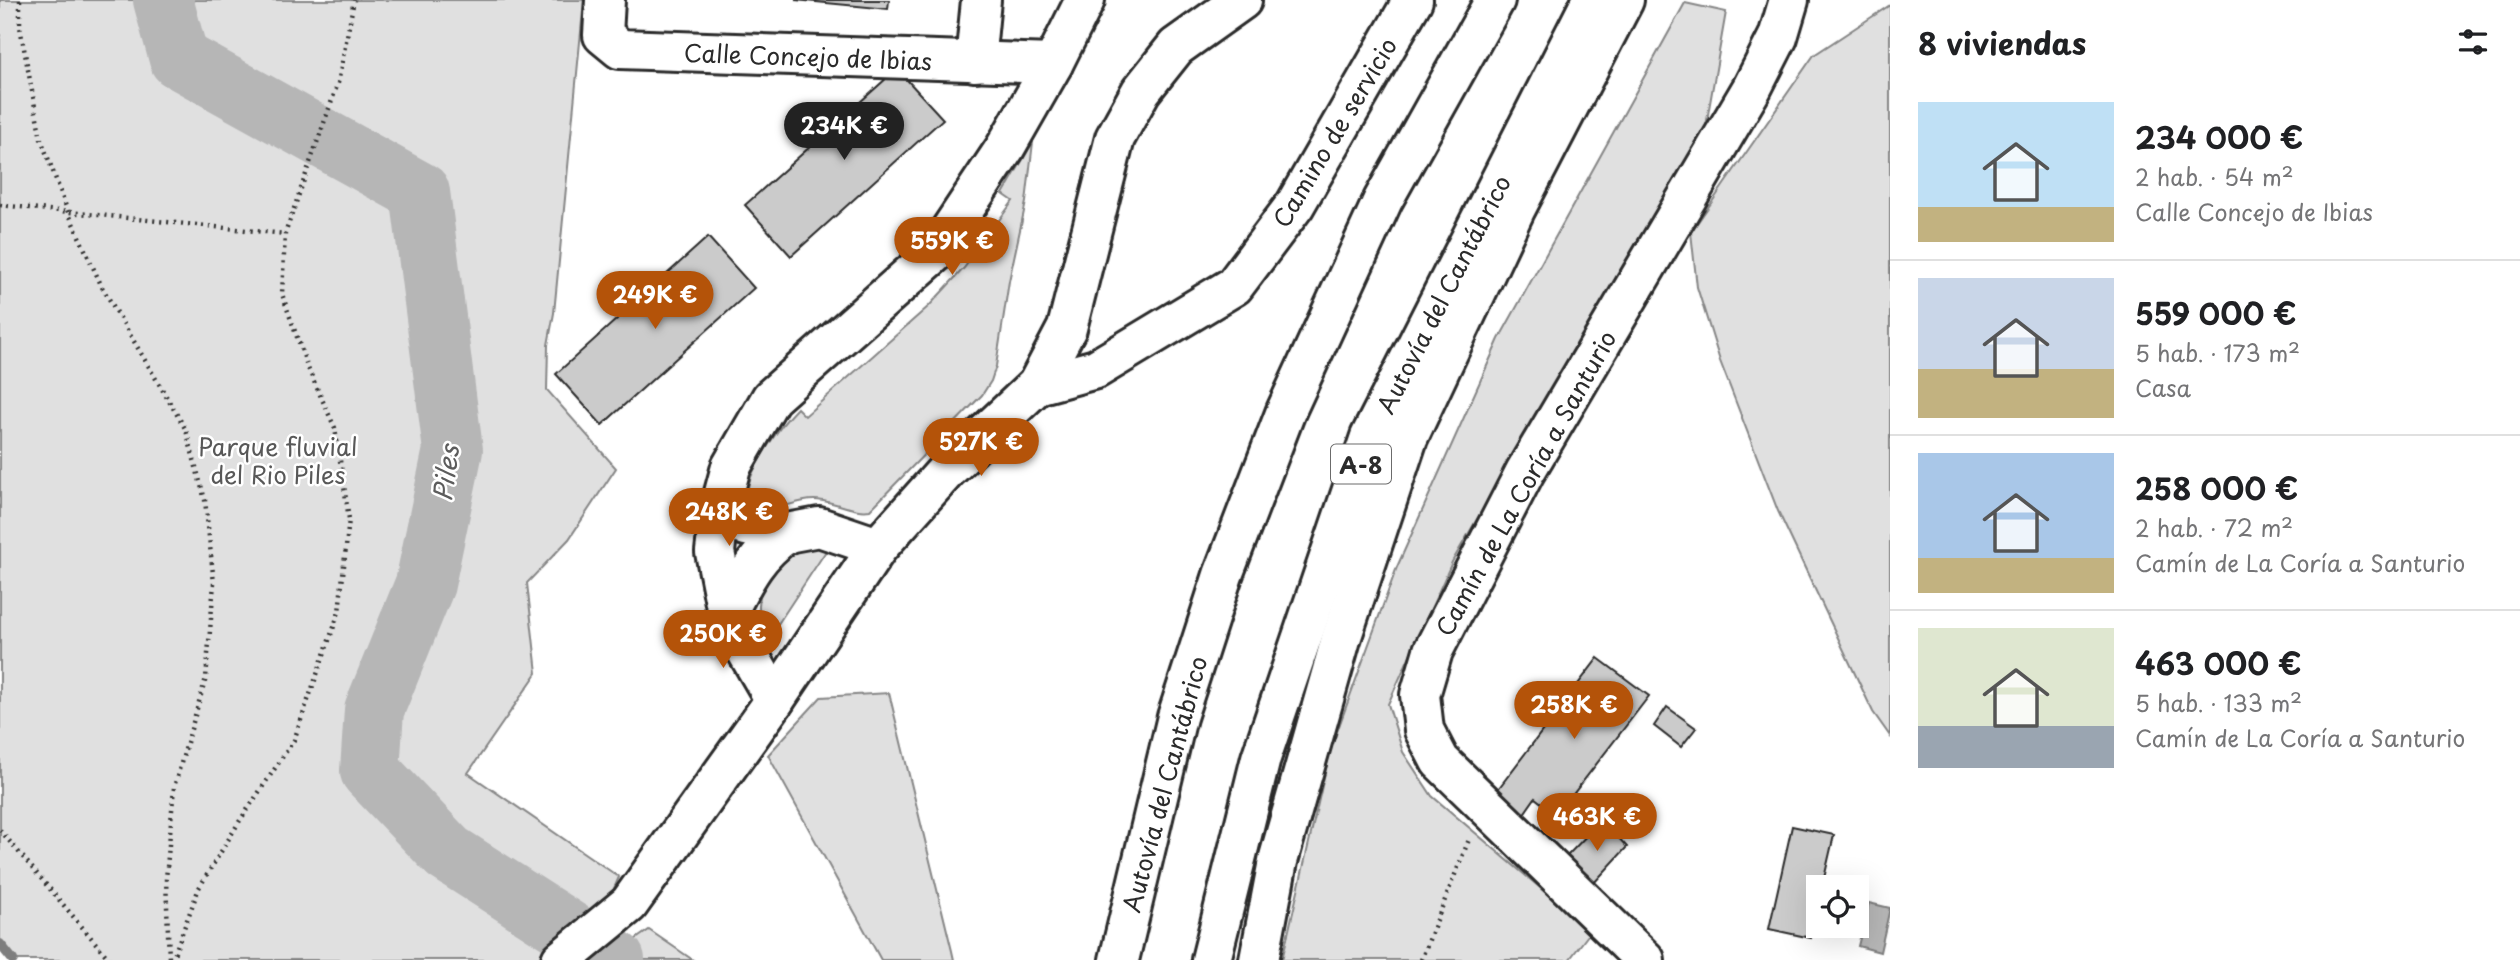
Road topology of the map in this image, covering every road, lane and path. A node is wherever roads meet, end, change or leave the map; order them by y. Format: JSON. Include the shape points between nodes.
{"nodes":[{"id":1,"x":20,"y":0,"type":"edge"},
{"id":2,"x":354,"y":0,"type":"edge"},
{"id":3,"x":605,"y":0,"type":"edge"},
{"id":4,"x":981,"y":0,"type":"edge"},
{"id":5,"x":1085,"y":0,"type":"edge"},
{"id":6,"x":1242,"y":0,"type":"edge"},
{"id":7,"x":1413,"y":0,"type":"edge"},
{"id":8,"x":1495,"y":0,"type":"edge"},
{"id":9,"x":1592,"y":0,"type":"edge"},
{"id":10,"x":1624,"y":0,"type":"edge"},
{"id":11,"x":1789,"y":0,"type":"edge"},
{"id":12,"x":975,"y":62,"type":"junction"},
{"id":13,"x":1053,"y":64,"type":"junction"},
{"id":14,"x":0,"y":205,"type":"edge"},
{"id":15,"x":68,"y":212,"type":"junction"},
{"id":16,"x":285,"y":233,"type":"junction"},
{"id":17,"x":1037,"y":385,"type":"junction"},
{"id":18,"x":723,"y":497,"type":"junction"},
{"id":19,"x":787,"y":533,"type":"junction"},
{"id":20,"x":878,"y":547,"type":"junction"},
{"id":21,"x":727,"y":613,"type":"junction"},
{"id":22,"x":775,"y":700,"type":"junction"},
{"id":23,"x":1177,"y":717,"type":"junction"},
{"id":24,"x":1484,"y":804,"type":"junction"},
{"id":25,"x":0,"y":830,"type":"edge"},
{"id":26,"x":110,"y":960,"type":"edge"},
{"id":27,"x":171,"y":960,"type":"edge"},
{"id":28,"x":561,"y":960,"type":"edge"},
{"id":29,"x":1095,"y":960,"type":"edge"},
{"id":30,"x":1119,"y":960,"type":"edge"},
{"id":31,"x":1212,"y":960,"type":"edge"},
{"id":32,"x":1259,"y":960,"type":"edge"},
{"id":33,"x":1421,"y":960,"type":"edge"},
{"id":34,"x":1645,"y":960,"type":"edge"}],
"edges":[{"from":1,"to":15,"type":"path","via":[[20,27],[41,139]]},
{"from":2,"to":16,"type":"path","via":[[338,83]]},
{"from":3,"to":12,"type":"main road","name":"Calle Concejo de Ibias","via":[[603,35],[620,49]]},
{"from":4,"to":12,"type":"main road"},
{"from":5,"to":13,"type":"main road"},
{"from":6,"to":17,"type":"main road","via":[[1176,47],[1141,91],[1115,138],[1067,328]]},
{"from":7,"to":17,"type":"main road","name":"Camino de servicio","via":[[1295,205],[1234,286],[1096,369]]},
{"from":8,"to":23,"type":"main road","name":"Autovía del Cantábrico","via":[[1383,201],[1286,411],[1223,575]]},
{"from":9,"to":31,"type":"main road","name":"Autovía del Cantábrico","number":"A-8","via":[[1370,438],[1261,758]]},
{"from":10,"to":32,"type":"main road","via":[[1516,208],[1408,438],[1334,665],[1278,861]]},
{"from":11,"to":24,"type":"main road","name":"Camín de La Coría a Santurio","via":[[1778,37],[1752,88],[1525,471],[1433,650],[1420,695],[1424,730],[1440,761]]},
{"from":12,"to":13,"type":"main road","name":"Calle Concejo de Ibias"},
{"from":13,"to":18,"type":"main road","via":[[1005,148],[935,253],[771,398],[731,467]]},
{"from":14,"to":15,"type":"path"},
{"from":15,"to":16,"type":"path"},
{"from":15,"to":27,"type":"path","via":[[102,287],[186,430],[205,500],[214,583],[206,678],[174,787],[166,879]]},
{"from":16,"to":27,"type":"path","via":[[282,293],[335,428],[349,519],[339,612],[294,740],[199,888]]},
{"from":17,"to":20,"type":"main road","via":[[947,470]]},
{"from":18,"to":19,"type":"main road","via":[[746,526]]},
{"from":18,"to":21,"type":"main road","via":[[715,552]]},
{"from":19,"to":20,"type":"main road","via":[[819,527]]},
{"from":19,"to":21,"type":"main road","via":[[767,547]]},
{"from":20,"to":22,"type":"main road"},
{"from":21,"to":22,"type":"main road"},
{"from":22,"to":28,"type":"main road","via":[[629,904]]},
{"from":23,"to":29,"type":"main road","via":[[1103,925]]},
{"from":23,"to":30,"type":"main road","name":"Autovía del Cantábrico"},
{"from":24,"to":33,"type":"path"},
{"from":24,"to":34,"type":"main road","name":"Camín de La Coría a Santurio"},
{"from":25,"to":26,"type":"path"}]}
